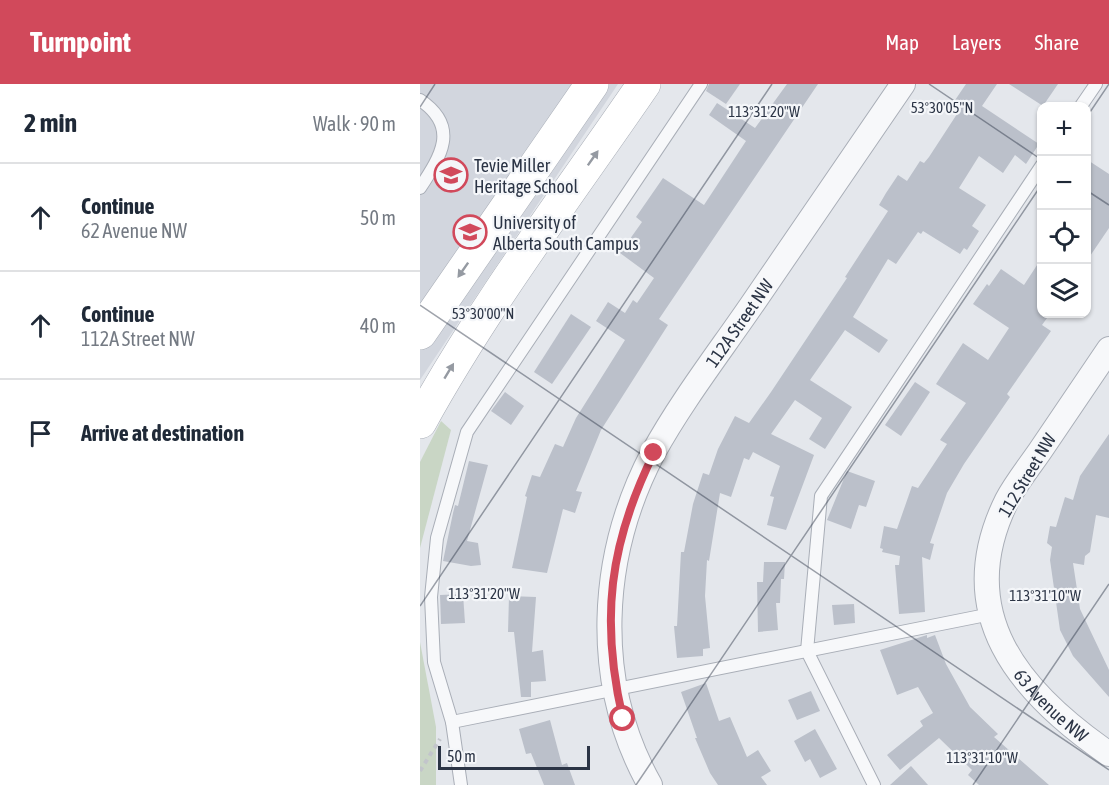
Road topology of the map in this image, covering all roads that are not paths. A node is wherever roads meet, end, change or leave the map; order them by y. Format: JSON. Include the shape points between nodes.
{"nodes":[{"id":1,"x":592,"y":84,"type":"edge"},
{"id":2,"x":644,"y":84,"type":"edge"},
{"id":3,"x":701,"y":84,"type":"edge"},
{"id":4,"x":903,"y":84,"type":"edge"},
{"id":5,"x":1096,"y":84,"type":"edge"},
{"id":6,"x":420,"y":100,"type":"edge"},
{"id":7,"x":1084,"y":102,"type":"edge"},
{"id":8,"x":1037,"y":171,"type":"edge"},
{"id":9,"x":420,"y":188,"type":"edge"},
{"id":10,"x":420,"y":333,"type":"edge"},
{"id":11,"x":1109,"y":349,"type":"edge"},
{"id":12,"x":420,"y":422,"type":"edge"},
{"id":13,"x":992,"y":614,"type":"junction"},
{"id":14,"x":1003,"y":650,"type":"joint"},
{"id":15,"x":807,"y":651,"type":"junction"},
{"id":16,"x":615,"y":688,"type":"junction"},
{"id":17,"x":453,"y":727,"type":"junction"},
{"id":18,"x":1109,"y":754,"type":"edge"},
{"id":19,"x":461,"y":785,"type":"edge"},
{"id":20,"x":650,"y":785,"type":"edge"},
{"id":21,"x":874,"y":785,"type":"edge"}],
"edges":[{"from":1,"to":10,"type":"main road","one_way":true},
{"from":12,"to":2,"type":"main road","one_way":true,"via":[[482,319]]},
{"from":3,"to":17,"type":"lane","via":[[466,432],[437,538],[430,597],[434,662]]},
{"from":4,"to":16,"type":"street","name":"112A Street NW","via":[[668,428],[630,505],[611,580],[609,634]]},
{"from":5,"to":7,"type":"lane"},
{"from":6,"to":9,"type":"lane","via":[[439,118],[444,137],[440,157]]},
{"from":8,"to":15,"type":"lane","via":[[821,496]]},
{"from":11,"to":13,"type":"street","name":"112 Street NW","via":[[1008,497],[994,535],[988,574]]},
{"from":13,"to":14,"type":"street","name":"112 Street NW"},
{"from":13,"to":15,"type":"lane"},
{"from":14,"to":18,"type":"street","name":"63 Avenue NW","via":[[1053,713]]},
{"from":15,"to":16,"type":"lane"},
{"from":15,"to":21,"type":"lane"},
{"from":16,"to":17,"type":"lane"},
{"from":16,"to":20,"type":"street","name":"112A Street NW","via":[[633,749]]},
{"from":17,"to":19,"type":"lane"}]}
